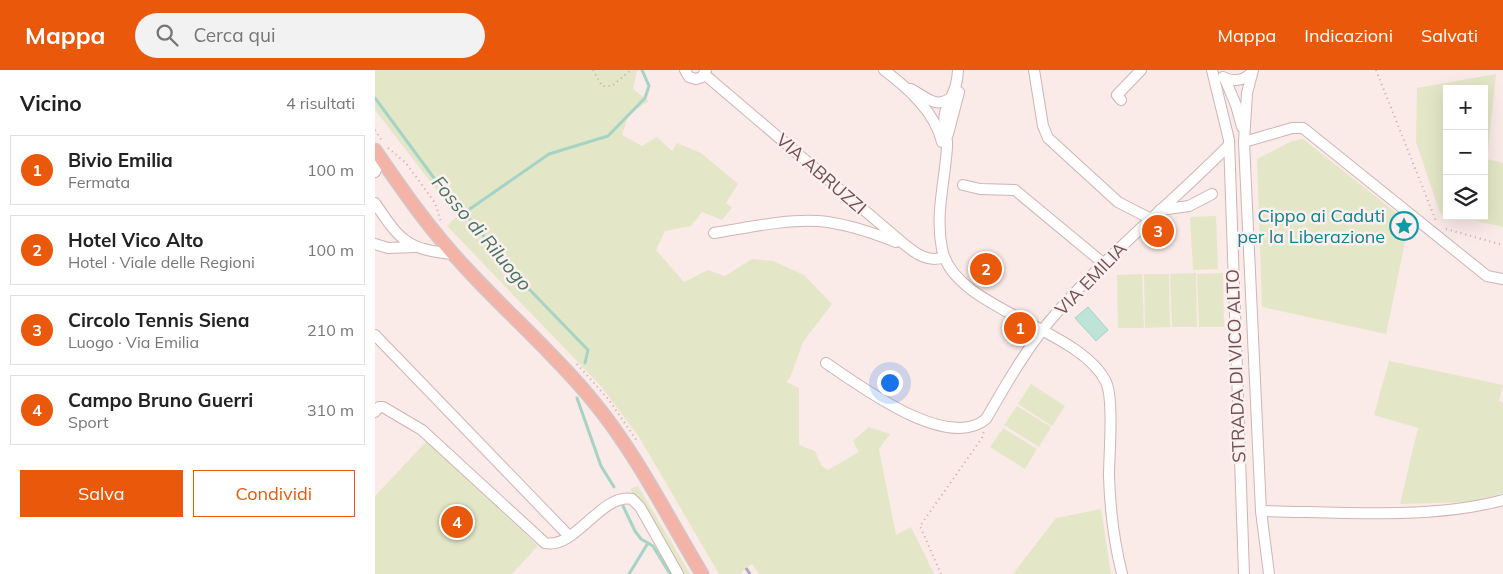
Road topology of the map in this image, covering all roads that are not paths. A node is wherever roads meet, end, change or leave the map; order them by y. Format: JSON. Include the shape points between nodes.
{"nodes":[{"id":1,"x":685,"y":70,"type":"edge"},
{"id":2,"x":886,"y":70,"type":"edge"},
{"id":3,"x":959,"y":70,"type":"edge"},
{"id":4,"x":1034,"y":70,"type":"edge"},
{"id":5,"x":1141,"y":70,"type":"edge"},
{"id":6,"x":1213,"y":70,"type":"edge"},
{"id":7,"x":1253,"y":70,"type":"edge"},
{"id":8,"x":705,"y":72,"type":"edge"},
{"id":9,"x":1225,"y":79,"type":"junction"},
{"id":10,"x":903,"y":85,"type":"junction"},
{"id":11,"x":953,"y":95,"type":"junction"},
{"id":12,"x":1121,"y":100,"type":"dead end"},
{"id":13,"x":947,"y":137,"type":"junction"},
{"id":14,"x":1245,"y":142,"type":"junction"},
{"id":15,"x":1228,"y":146,"type":"junction"},
{"id":16,"x":378,"y":154,"type":"edge"},
{"id":17,"x":945,"y":162,"type":"junction"},
{"id":18,"x":375,"y":172,"type":"edge"},
{"id":19,"x":963,"y":185,"type":"dead end"},
{"id":20,"x":1212,"y":194,"type":"dead end"},
{"id":21,"x":375,"y":203,"type":"edge"},
{"id":22,"x":1160,"y":210,"type":"junction"},
{"id":23,"x":1151,"y":219,"type":"junction"},
{"id":24,"x":713,"y":233,"type":"dead end"},
{"id":25,"x":375,"y":244,"type":"edge"},
{"id":26,"x":904,"y":244,"type":"junction"},
{"id":27,"x":415,"y":247,"type":"junction"},
{"id":28,"x":452,"y":254,"type":"junction"},
{"id":29,"x":944,"y":256,"type":"junction"},
{"id":30,"x":1103,"y":263,"type":"junction"},
{"id":31,"x":1503,"y":279,"type":"edge"},
{"id":32,"x":1042,"y":331,"type":"junction"},
{"id":33,"x":375,"y":335,"type":"edge"},
{"id":34,"x":826,"y":363,"type":"dead end"},
{"id":35,"x":375,"y":412,"type":"edge"},
{"id":36,"x":1503,"y":500,"type":"edge"},
{"id":37,"x":1261,"y":511,"type":"junction"},
{"id":38,"x":569,"y":536,"type":"junction"},
{"id":39,"x":678,"y":574,"type":"edge"},
{"id":40,"x":702,"y":574,"type":"edge"},
{"id":41,"x":1122,"y":574,"type":"edge"},
{"id":42,"x":1245,"y":574,"type":"edge"},
{"id":43,"x":1269,"y":574,"type":"edge"}],
"edges":[{"from":1,"to":8,"type":"street","name":"VIA ABRUZZI","via":[[692,78],[699,78]]},
{"from":2,"to":10,"type":"street"},
{"from":3,"to":11,"type":"street"},
{"from":3,"to":13,"type":"street","via":[[961,87]]},
{"from":4,"to":23,"type":"street","via":[[1048,138],[1118,202]]},
{"from":5,"to":12,"type":"street","via":[[1117,95]]},
{"from":6,"to":9,"type":"street","name":"STRADA DI VICO ALTO"},
{"from":6,"to":15,"type":"street","name":"STRADA DI VICO ALTO"},
{"from":7,"to":9,"type":"street","via":[[1238,80]]},
{"from":7,"to":14,"type":"street","via":[[1247,93]]},
{"from":8,"to":26,"type":"street","name":"VIA ABRUZZI"},
{"from":9,"to":14,"type":"street","via":[[1236,105]]},
{"from":10,"to":11,"type":"street","via":[[938,103],[946,102]]},
{"from":10,"to":17,"type":"street","via":[[936,125]]},
{"from":11,"to":13,"type":"street","via":[[945,115]]},
{"from":13,"to":17,"type":"street"},
{"from":14,"to":31,"type":"street","via":[[1296,127],[1303,128],[1487,276]]},
{"from":14,"to":37,"type":"street"},
{"from":15,"to":22,"type":"street","name":"VIA EMILIA"},
{"from":15,"to":42,"type":"street","name":"STRADA DI VICO ALTO"},
{"from":16,"to":18,"type":"street"},
{"from":16,"to":28,"type":"main road"},
{"from":17,"to":29,"type":"street","via":[[940,213]]},
{"from":19,"to":30,"type":"street","via":[[1015,190]]},
{"from":20,"to":22,"type":"street","via":[[1189,206]]},
{"from":21,"to":27,"type":"street","via":[[402,238]]},
{"from":22,"to":23,"type":"street","name":"VIA EMILIA"},
{"from":23,"to":30,"type":"street","name":"VIA EMILIA"},
{"from":24,"to":26,"type":"street","via":[[820,221],[868,231]]},
{"from":25,"to":27,"type":"street","via":[[387,248]]},
{"from":26,"to":29,"type":"street","name":"VIA ABRUZZI","via":[[927,258],[935,260]]},
{"from":27,"to":28,"type":"street"},
{"from":28,"to":40,"type":"main road","via":[[556,359],[601,411],[630,452]]},
{"from":29,"to":32,"type":"street","via":[[955,274],[973,289]]},
{"from":30,"to":32,"type":"street","name":"VIA EMILIA"},
{"from":32,"to":34,"type":"street","name":"VIA EMILIA","via":[[986,419],[975,426],[960,428],[910,416]]},
{"from":32,"to":41,"type":"street","via":[[1086,358],[1107,382],[1111,501]]},
{"from":33,"to":38,"type":"street"},
{"from":35,"to":38,"type":"street","via":[[383,407],[422,430],[545,543],[558,543]]},
{"from":36,"to":37,"type":"street","via":[[1474,508],[1439,510]]},
{"from":37,"to":43,"type":"street"},
{"from":38,"to":39,"type":"street","via":[[617,500],[632,500],[640,507]]}]}
